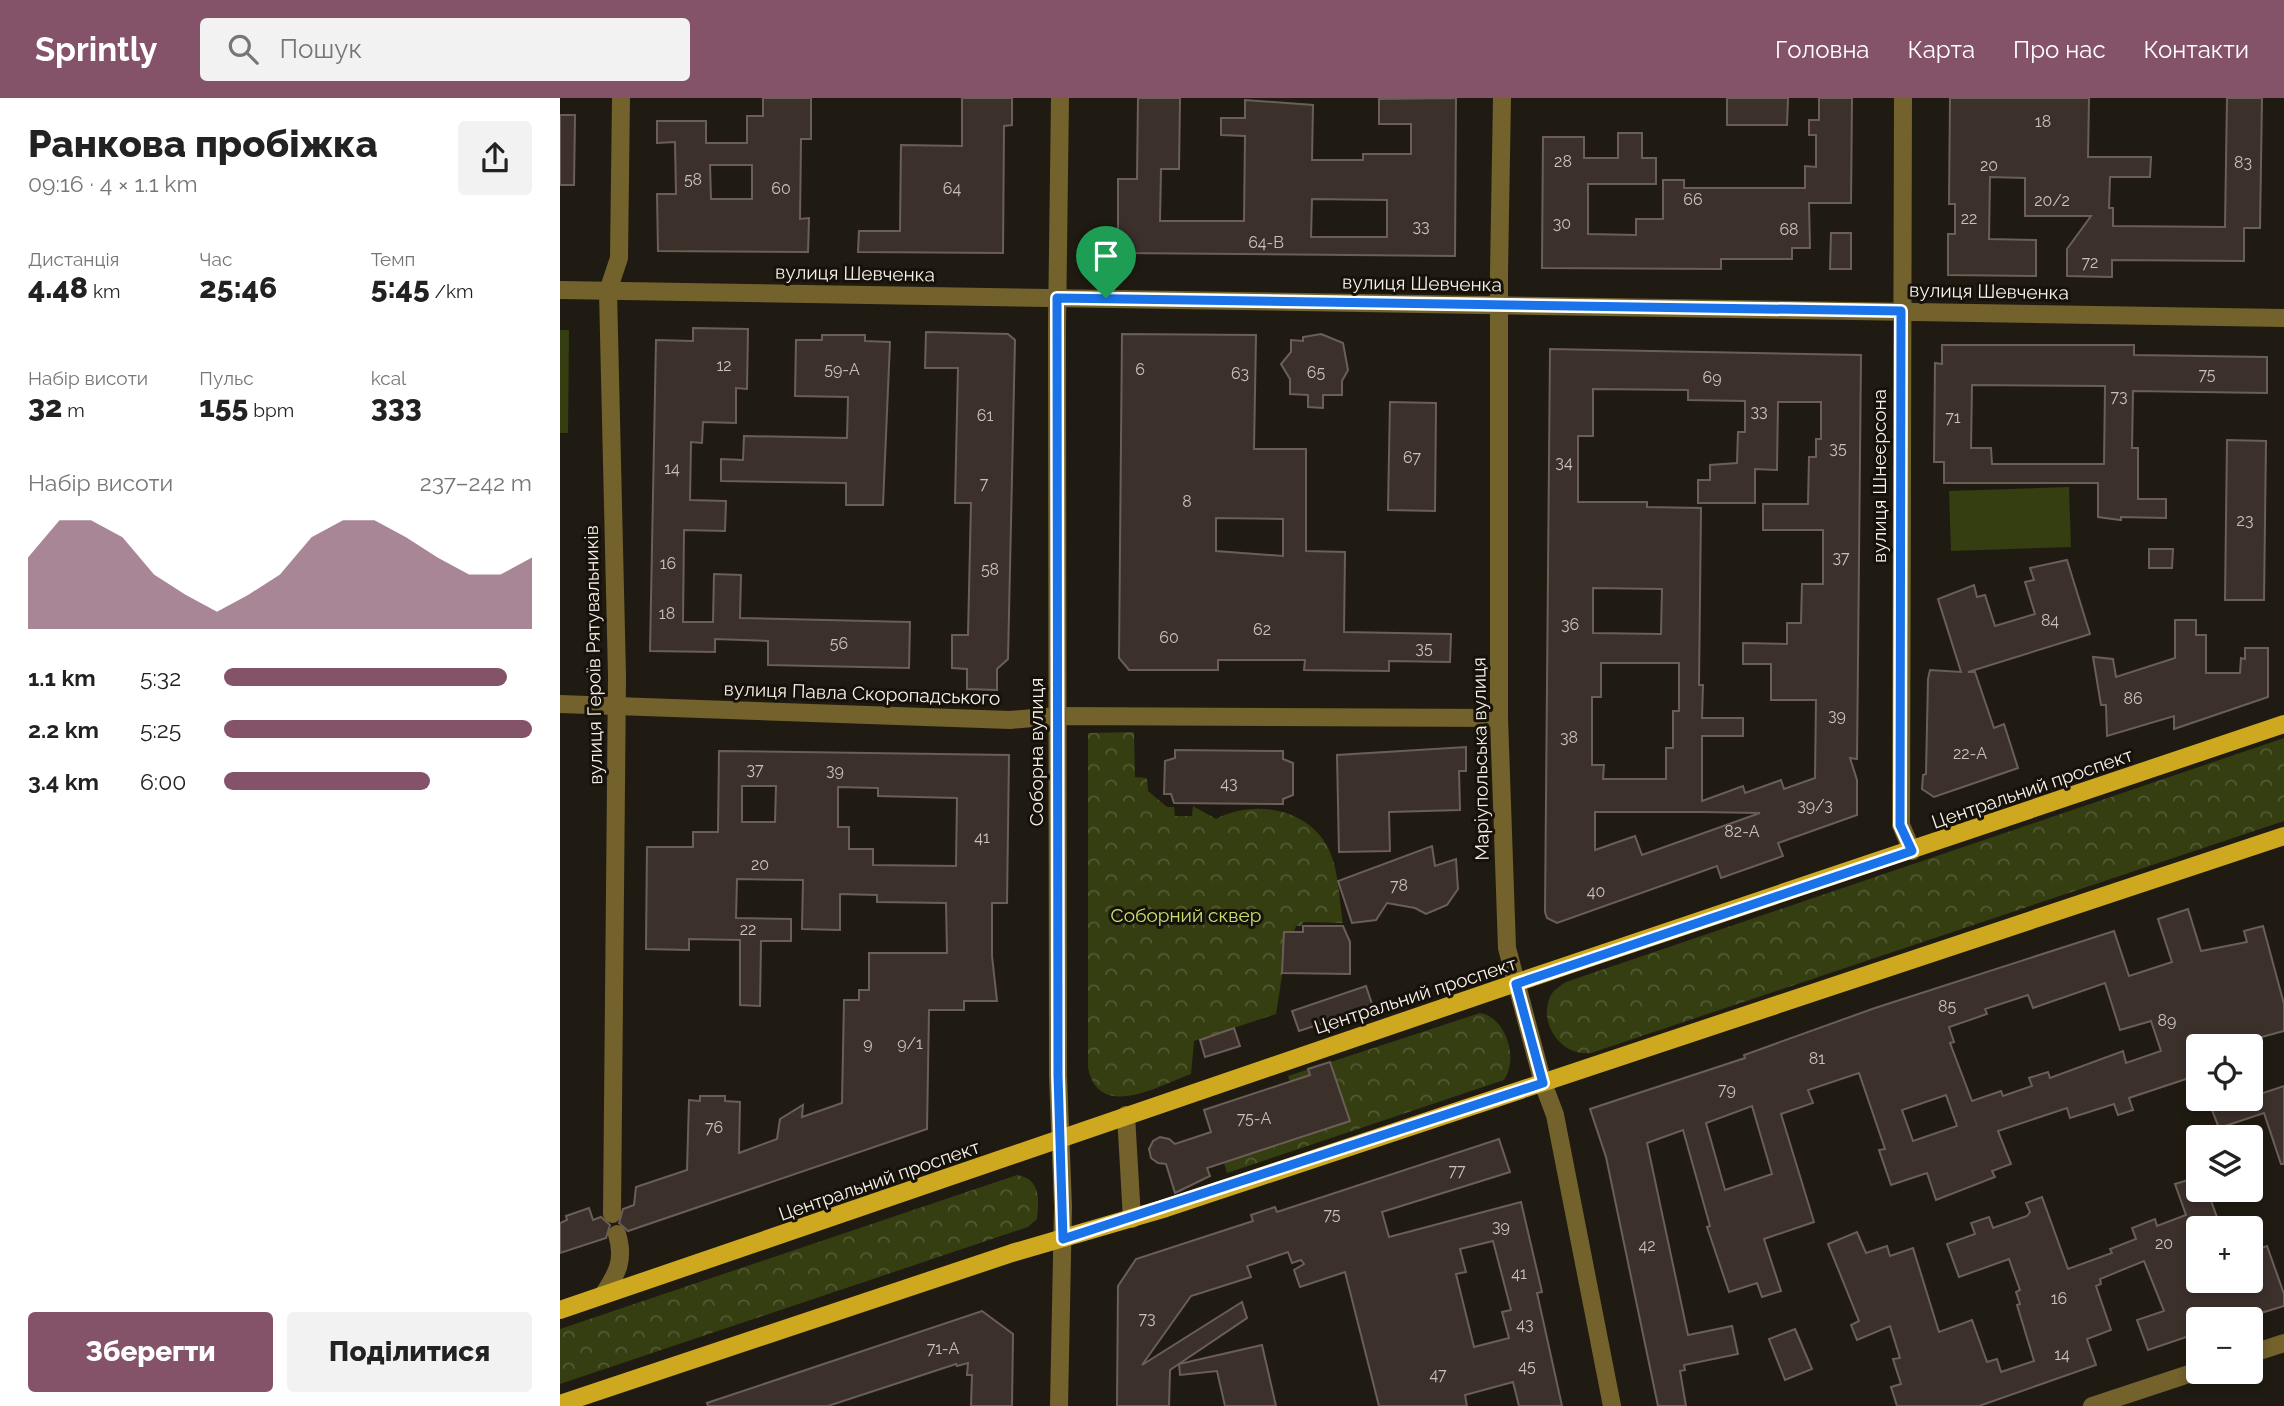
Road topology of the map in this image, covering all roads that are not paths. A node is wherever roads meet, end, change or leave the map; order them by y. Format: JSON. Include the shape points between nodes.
{"nodes":[{"id":1,"x":621,"y":98,"type":"edge"},
{"id":2,"x":1060,"y":98,"type":"edge"},
{"id":3,"x":1502,"y":98,"type":"edge"},
{"id":4,"x":1903,"y":98,"type":"edge"},
{"id":5,"x":560,"y":290,"type":"edge"},
{"id":6,"x":608,"y":291,"type":"junction"},
{"id":7,"x":1057,"y":298,"type":"junction"},
{"id":8,"x":1499,"y":305,"type":"junction"},
{"id":9,"x":1901,"y":311,"type":"junction"},
{"id":10,"x":2284,"y":318,"type":"edge"},
{"id":11,"x":560,"y":705,"type":"edge"},
{"id":12,"x":617,"y":705,"type":"junction"},
{"id":13,"x":1057,"y":716,"type":"junction"},
{"id":14,"x":1499,"y":718,"type":"junction"},
{"id":15,"x":2284,"y":724,"type":"edge"},
{"id":16,"x":2284,"y":836,"type":"edge"},
{"id":17,"x":1912,"y":851,"type":"junction"},
{"id":18,"x":1516,"y":984,"type":"junction"},
{"id":19,"x":1543,"y":1083,"type":"junction"},
{"id":20,"x":1126,"y":1115,"type":"junction"},
{"id":21,"x":1058,"y":1141,"type":"junction"},
{"id":22,"x":612,"y":1214,"type":"dead end"},
{"id":23,"x":1132,"y":1219,"type":"junction"},
{"id":24,"x":617,"y":1234,"type":"dead end"},
{"id":25,"x":1063,"y":1239,"type":"junction"},
{"id":26,"x":603,"y":1295,"type":"junction"},
{"id":27,"x":560,"y":1310,"type":"edge"},
{"id":28,"x":2284,"y":1343,"type":"edge"},
{"id":29,"x":2263,"y":1350,"type":"edge"},
{"id":30,"x":2186,"y":1375,"type":"edge"},
{"id":31,"x":560,"y":1404,"type":"edge"},
{"id":32,"x":1059,"y":1406,"type":"edge"},
{"id":33,"x":1612,"y":1406,"type":"edge"},
{"id":34,"x":2092,"y":1406,"type":"edge"}],
"edges":[{"from":1,"to":6,"type":"street","name":"вулиця Героїв Рятувальників","via":[[619,258]]},
{"from":2,"to":7,"type":"street","name":"Соборна вулиця"},
{"from":3,"to":8,"type":"street","name":"Маріупольська вулиця"},
{"from":4,"to":9,"type":"street","name":"вулиця Шнеєрсона"},
{"from":5,"to":6,"type":"street","name":"вулиця Шевченка"},
{"from":6,"to":7,"type":"street","name":"вулиця Шевченка"},
{"from":6,"to":12,"type":"street","name":"вулиця Героїв Рятувальників"},
{"from":7,"to":8,"type":"street","name":"вулиця Шевченка"},
{"from":7,"to":13,"type":"street","name":"Соборна вулиця"},
{"from":8,"to":9,"type":"street","name":"вулиця Шевченка"},
{"from":8,"to":14,"type":"street","name":"Маріупольська вулиця"},
{"from":9,"to":10,"type":"street","name":"вулиця Шевченка"},
{"from":9,"to":17,"type":"street","name":"вулиця Шнеєрсона","via":[[1900,825]]},
{"from":11,"to":12,"type":"street","name":"вулиця Павла Скоропадського"},
{"from":12,"to":13,"type":"street","name":"вулиця Павла Скоропадського","via":[[1010,720]]},
{"from":12,"to":22,"type":"street","name":"вулиця Героїв Рятувальників"},
{"from":13,"to":14,"type":"street","name":"вулиця Павла Скоропадського"},
{"from":13,"to":21,"type":"street","name":"Соборна вулиця"},
{"from":14,"to":18,"type":"street","name":"Маріупольська вулиця","via":[[1507,948]]},
{"from":15,"to":17,"type":"main road","name":"Центральний проспект"},
{"from":16,"to":19,"type":"main road"},
{"from":17,"to":18,"type":"main road","name":"Центральний проспект"},
{"from":18,"to":19,"type":"street","name":"Маріупольська вулиця"},
{"from":18,"to":20,"type":"main road","name":"Центральний проспект"},
{"from":19,"to":23,"type":"main road"},
{"from":19,"to":33,"type":"street","name":"Маріупольська вулиця","via":[[1555,1115]]},
{"from":20,"to":21,"type":"main road","name":"Центральний проспект"},
{"from":20,"to":23,"type":"street"},
{"from":21,"to":25,"type":"street","name":"Соборна вулиця"},
{"from":21,"to":26,"type":"main road","name":"Центральний проспект"},
{"from":23,"to":25,"type":"main road"},
{"from":24,"to":26,"type":"street","via":[[622,1249],[619,1271]]},
{"from":25,"to":31,"type":"main road"},
{"from":25,"to":32,"type":"street","name":"Соборна вулиця"},
{"from":26,"to":27,"type":"main road","name":"Центральний проспект"},
{"from":28,"to":29,"type":"street"},
{"from":30,"to":34,"type":"street"}]}
